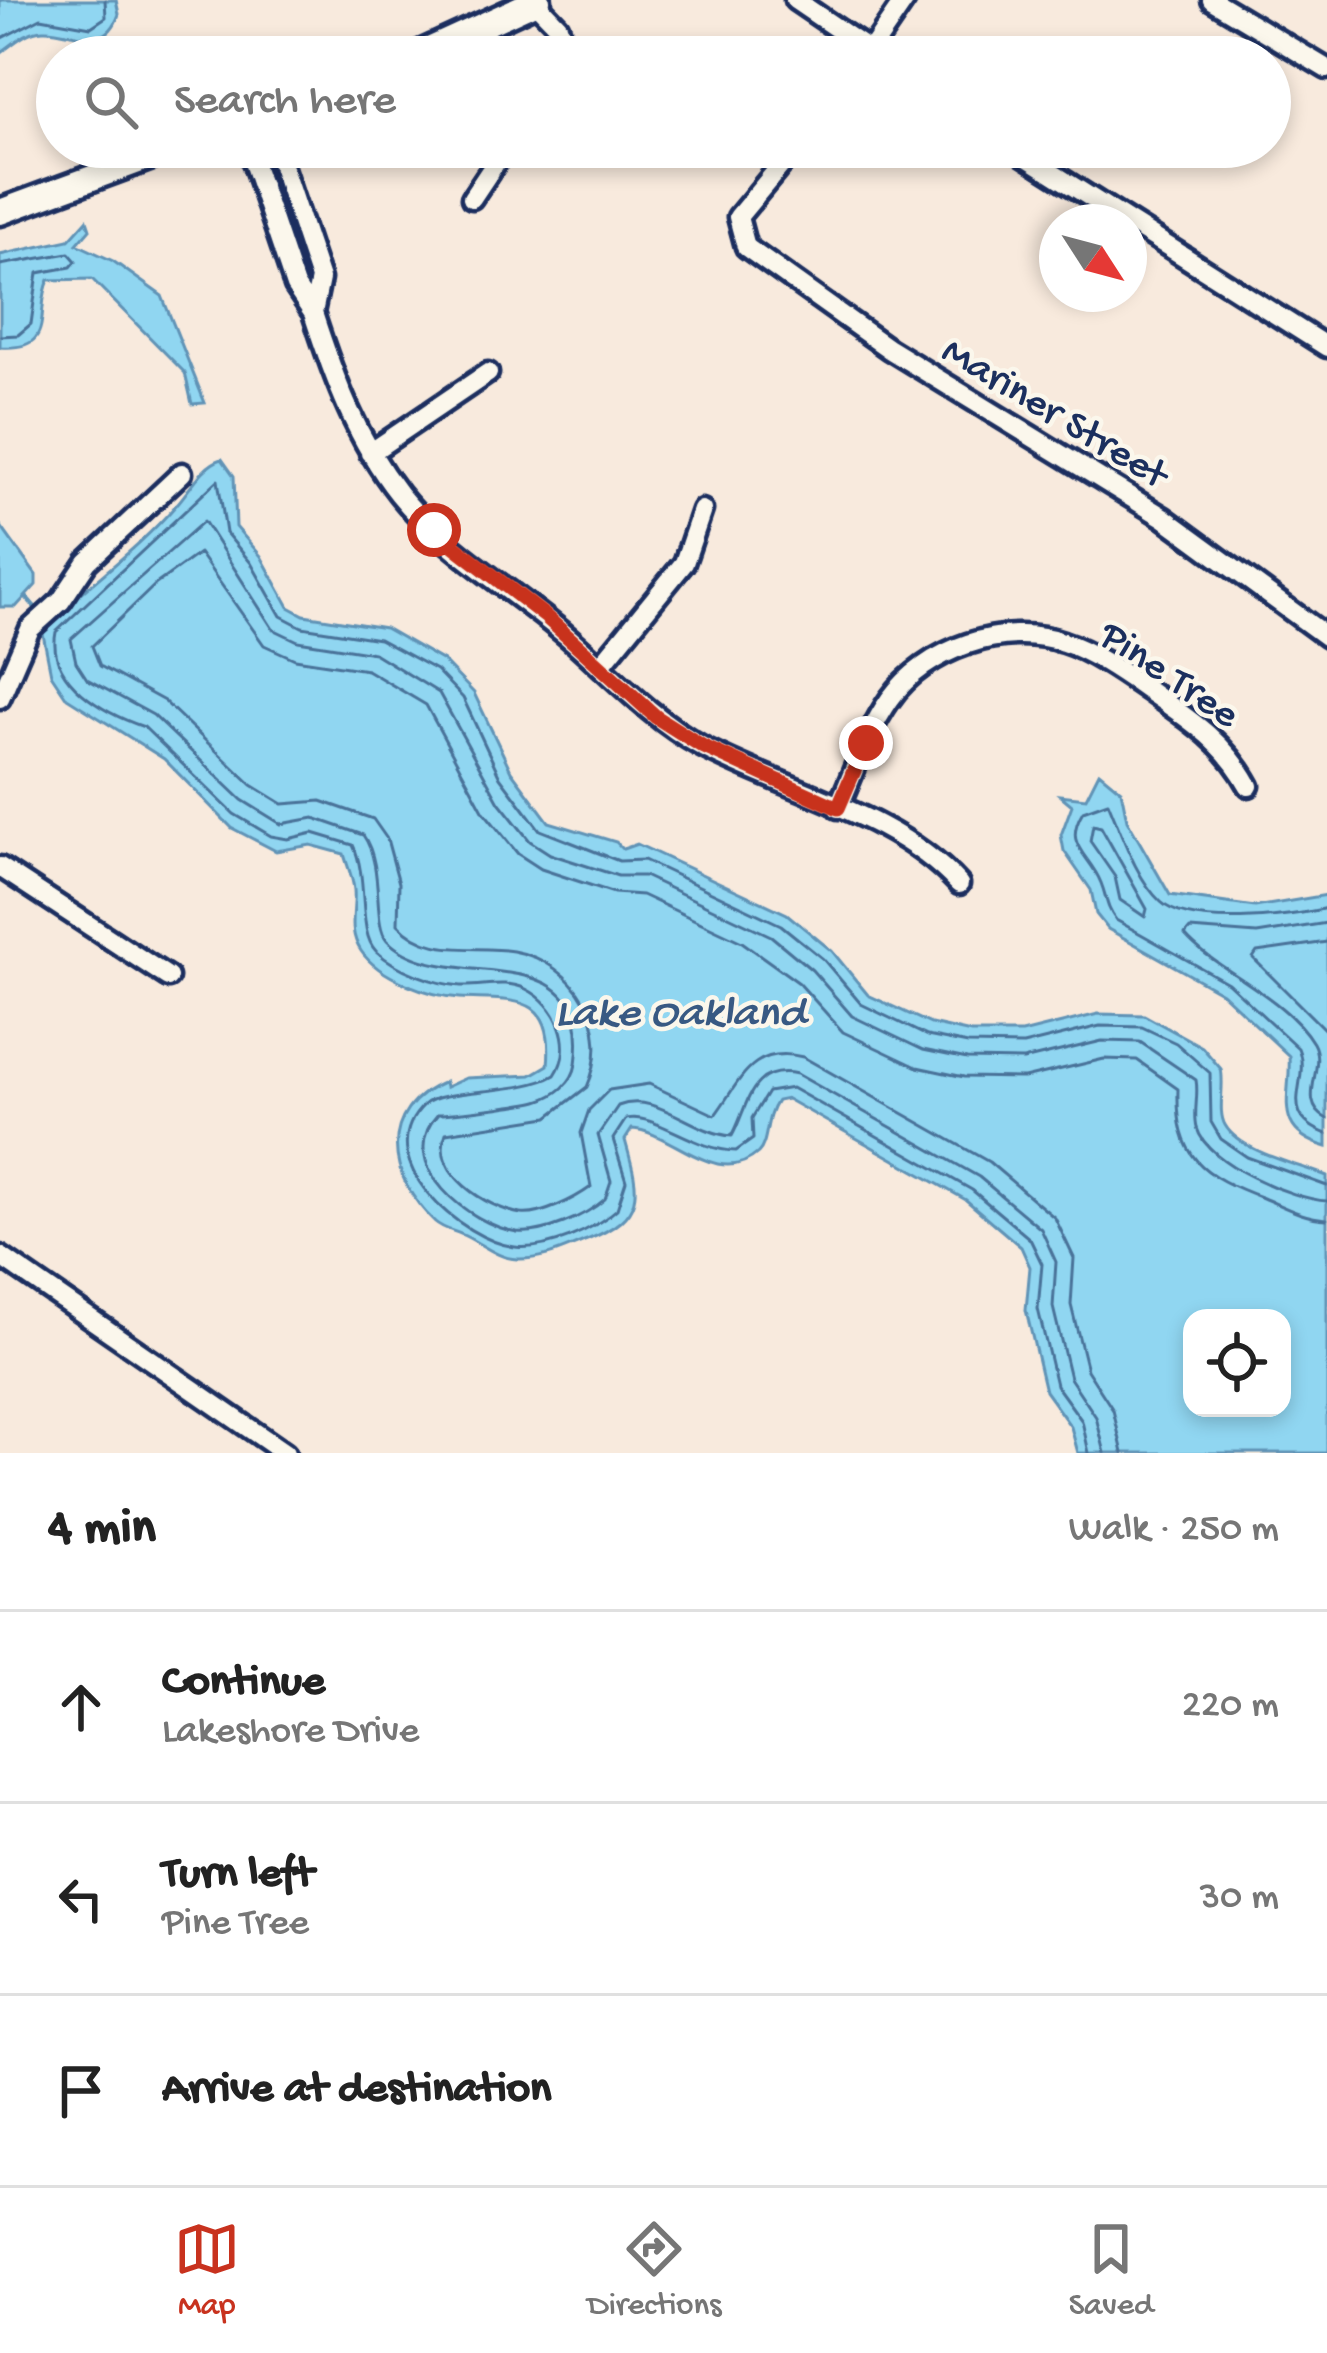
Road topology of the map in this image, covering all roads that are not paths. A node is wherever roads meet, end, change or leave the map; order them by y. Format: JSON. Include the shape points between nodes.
{"nodes":[{"id":1,"x":795,"y":0,"type":"edge"},
{"id":2,"x":905,"y":0,"type":"edge"},
{"id":3,"x":1212,"y":0,"type":"edge"},
{"id":4,"x":537,"y":1,"type":"edge"},
{"id":5,"x":461,"y":36,"type":"edge"},
{"id":6,"x":561,"y":36,"type":"edge"},
{"id":7,"x":845,"y":36,"type":"edge"},
{"id":8,"x":883,"y":36,"type":"edge"},
{"id":9,"x":1272,"y":36,"type":"edge"},
{"id":10,"x":1291,"y":47,"type":"edge"},
{"id":11,"x":1327,"y":69,"type":"edge"},
{"id":12,"x":119,"y":168,"type":"edge"},
{"id":13,"x":255,"y":168,"type":"edge"},
{"id":14,"x":283,"y":168,"type":"edge"},
{"id":15,"x":492,"y":168,"type":"edge"},
{"id":16,"x":779,"y":168,"type":"edge"},
{"id":17,"x":1044,"y":168,"type":"edge"},
{"id":18,"x":472,"y":198,"type":"dead end"},
{"id":19,"x":0,"y":212,"type":"edge"},
{"id":20,"x":313,"y":313,"type":"junction"},
{"id":21,"x":1327,"y":347,"type":"edge"},
{"id":22,"x":488,"y":374,"type":"dead end"},
{"id":23,"x":370,"y":453,"type":"junction"},
{"id":24,"x":182,"y":473,"type":"dead end"},
{"id":25,"x":702,"y":510,"type":"dead end"},
{"id":26,"x":1327,"y":637,"type":"edge"},
{"id":27,"x":600,"y":666,"type":"junction"},
{"id":28,"x":0,"y":698,"type":"edge"},
{"id":29,"x":1250,"y":786,"type":"dead end"},
{"id":30,"x":838,"y":808,"type":"junction"},
{"id":31,"x":0,"y":867,"type":"edge"},
{"id":32,"x":958,"y":884,"type":"dead end"},
{"id":33,"x":168,"y":977,"type":"dead end"},
{"id":34,"x":0,"y":1256,"type":"edge"},
{"id":35,"x":285,"y":1453,"type":"edge"}],
"edges":[{"from":1,"to":7,"type":"street"},
{"from":2,"to":8,"type":"street"},
{"from":3,"to":9,"type":"street"},
{"from":4,"to":5,"type":"main road"},
{"from":4,"to":6,"type":"street"},
{"from":10,"to":11,"type":"street"},
{"from":12,"to":19,"type":"main road"},
{"from":13,"to":20,"type":"street","via":[[295,286]]},
{"from":14,"to":20,"type":"street","via":[[320,279]]},
{"from":15,"to":18,"type":"street"},
{"from":16,"to":26,"type":"street","name":"Mariner Street","via":[[738,217],[746,247],[889,349],[1163,517]]},
{"from":17,"to":21,"type":"street"},
{"from":20,"to":23,"type":"street"},
{"from":22,"to":23,"type":"street"},
{"from":23,"to":27,"type":"street","via":[[434,530]]},
{"from":24,"to":28,"type":"street","via":[[86,562],[30,629]]},
{"from":25,"to":27,"type":"street","via":[[684,562]]},
{"from":27,"to":30,"type":"street","via":[[702,746]]},
{"from":29,"to":30,"type":"street","name":"Pine Tree","via":[[1229,751],[1135,682],[1061,641],[1031,636],[982,639],[911,675],[878,718]]},
{"from":30,"to":32,"type":"street","via":[[915,847]]},
{"from":31,"to":33,"type":"street"},
{"from":34,"to":35,"type":"street"}]}
